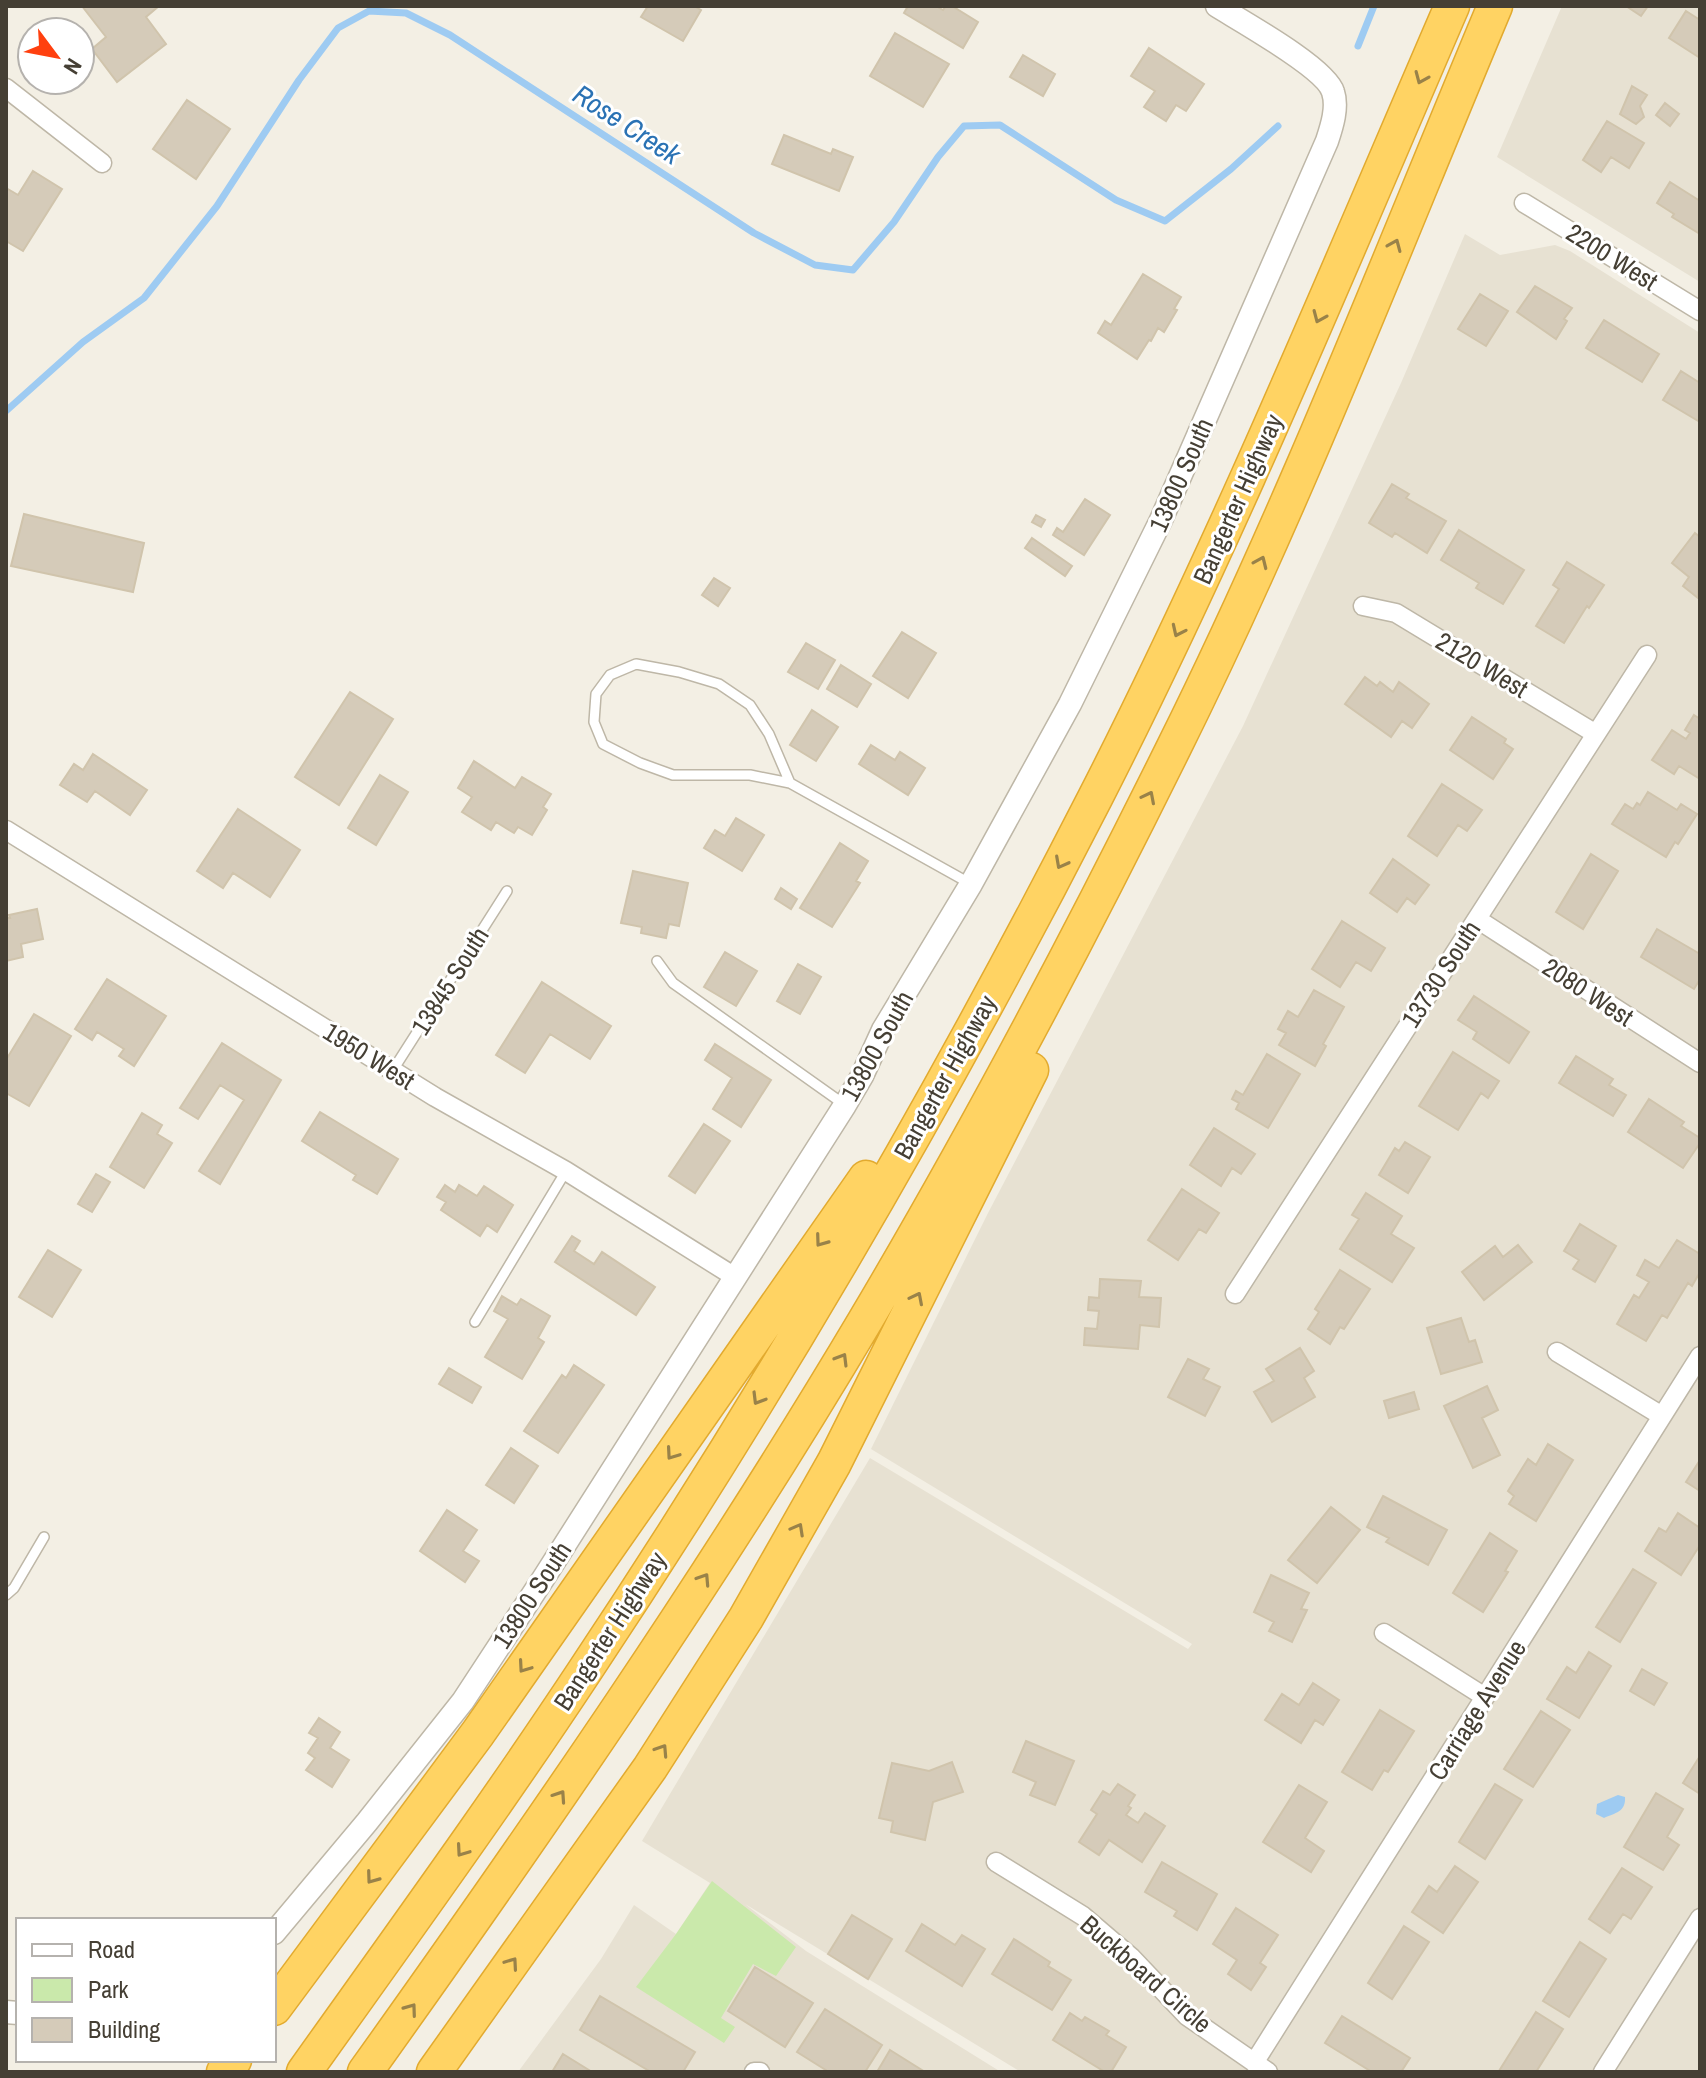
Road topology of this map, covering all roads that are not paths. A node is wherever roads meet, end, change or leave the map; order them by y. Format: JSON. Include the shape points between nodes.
{"nodes":[{"id":1,"x":1217,"y":6,"type":"edge"},
{"id":2,"x":1452,"y":6,"type":"edge"},
{"id":3,"x":1495,"y":6,"type":"edge"},
{"id":4,"x":6,"y":88,"type":"edge"},
{"id":5,"x":102,"y":163,"type":"dead end"},
{"id":6,"x":1524,"y":203,"type":"dead end"},
{"id":7,"x":1700,"y":311,"type":"edge"},
{"id":8,"x":1363,"y":606,"type":"dead end"},
{"id":9,"x":1647,"y":655,"type":"dead end"},
{"id":10,"x":1596,"y":734,"type":"junction"},
{"id":11,"x":790,"y":783,"type":"junction"},
{"id":12,"x":6,"y":830,"type":"edge"},
{"id":13,"x":1114,"y":866,"type":"junction"},
{"id":14,"x":971,"y":884,"type":"junction"},
{"id":15,"x":507,"y":891,"type":"dead end"},
{"id":16,"x":1477,"y":919,"type":"junction"},
{"id":17,"x":1019,"y":943,"type":"junction"},
{"id":18,"x":657,"y":961,"type":"dead end"},
{"id":19,"x":1700,"y":1063,"type":"edge"},
{"id":20,"x":393,"y":1070,"type":"junction"},
{"id":21,"x":845,"y":1105,"type":"junction"},
{"id":22,"x":566,"y":1171,"type":"junction"},
{"id":23,"x":735,"y":1277,"type":"junction"},
{"id":24,"x":1235,"y":1294,"type":"dead end"},
{"id":25,"x":475,"y":1322,"type":"dead end"},
{"id":26,"x":1557,"y":1352,"type":"dead end"},
{"id":27,"x":1700,"y":1356,"type":"edge"},
{"id":28,"x":1662,"y":1416,"type":"junction"},
{"id":29,"x":44,"y":1537,"type":"dead end"},
{"id":30,"x":6,"y":1595,"type":"edge"},
{"id":31,"x":1384,"y":1633,"type":"dead end"},
{"id":32,"x":1485,"y":1697,"type":"junction"},
{"id":33,"x":996,"y":1862,"type":"dead end"},
{"id":34,"x":1700,"y":1918,"type":"edge"},
{"id":35,"x":276,"y":1931,"type":"edge"},
{"id":36,"x":276,"y":2005,"type":"edge"},
{"id":37,"x":1261,"y":2068,"type":"edge"},
{"id":38,"x":304,"y":2072,"type":"edge"},
{"id":39,"x":365,"y":2072,"type":"edge"},
{"id":40,"x":434,"y":2072,"type":"edge"},
{"id":41,"x":1603,"y":2072,"type":"edge"}],
"edges":[{"from":1,"to":14,"type":"street","name":"13800 South","via":[[1329,82],[1335,111],[1327,141],[1161,520],[1070,704]]},
{"from":2,"to":17,"type":"highway","name":"Bangerter Highway","one_way":true,"via":[[1237,505]]},
{"from":13,"to":3,"type":"highway","name":"Bangerter Highway","one_way":true,"via":[[1263,558]]},
{"from":4,"to":5,"type":"street"},
{"from":6,"to":7,"type":"street","name":"2200 West"},
{"from":8,"to":10,"type":"street","name":"2120 West","via":[[1396,613]]},
{"from":9,"to":10,"type":"street","name":"13730 South"},
{"from":10,"to":16,"type":"street","name":"13730 South"},
{"from":11,"to":11,"type":"lane","via":[[750,775],[673,775],[640,763],[603,744],[594,722],[596,694],[610,675],[636,664],[719,684],[750,705]]},
{"from":11,"to":14,"type":"lane"},
{"from":12,"to":20,"type":"street","name":"1950 West"},
{"from":39,"to":13,"type":"highway","name":"Bangerter Highway","one_way":true,"via":[[582,1765],[794,1437],[947,1179]]},
{"from":40,"to":13,"type":"highway","one_way":true,"via":[[650,1768],[791,1541],[1024,1086]]},
{"from":14,"to":21,"type":"street","name":"13800 South","via":[[883,1030]]},
{"from":15,"to":20,"type":"lane","name":"13845 South"},
{"from":16,"to":19,"type":"street","name":"2080 West"},
{"from":16,"to":24,"type":"street","name":"13730 South"},
{"from":17,"to":36,"type":"highway","one_way":true,"via":[[907,1119],[478,1733]]},
{"from":17,"to":38,"type":"highway","name":"Bangerter Highway","one_way":true,"via":[[848,1249],[661,1554],[516,1773]]},
{"from":18,"to":21,"type":"lane","via":[[673,983]]},
{"from":20,"to":22,"type":"street","name":"1950 West"},
{"from":21,"to":23,"type":"street","name":"13800 South"},
{"from":22,"to":23,"type":"street","name":"1950 West"},
{"from":22,"to":25,"type":"lane"},
{"from":23,"to":35,"type":"street","name":"13800 South","via":[[463,1701]]},
{"from":26,"to":28,"type":"street"},
{"from":27,"to":28,"type":"street","name":"Carriage Avenue"},
{"from":28,"to":32,"type":"street","name":"Carriage Avenue"},
{"from":29,"to":30,"type":"lane"},
{"from":31,"to":32,"type":"street"},
{"from":32,"to":37,"type":"street","name":"Carriage Avenue"},
{"from":33,"to":37,"type":"street","name":"Buckboard Circle","via":[[1083,1916],[1187,2016]]},
{"from":34,"to":41,"type":"street"}]}
